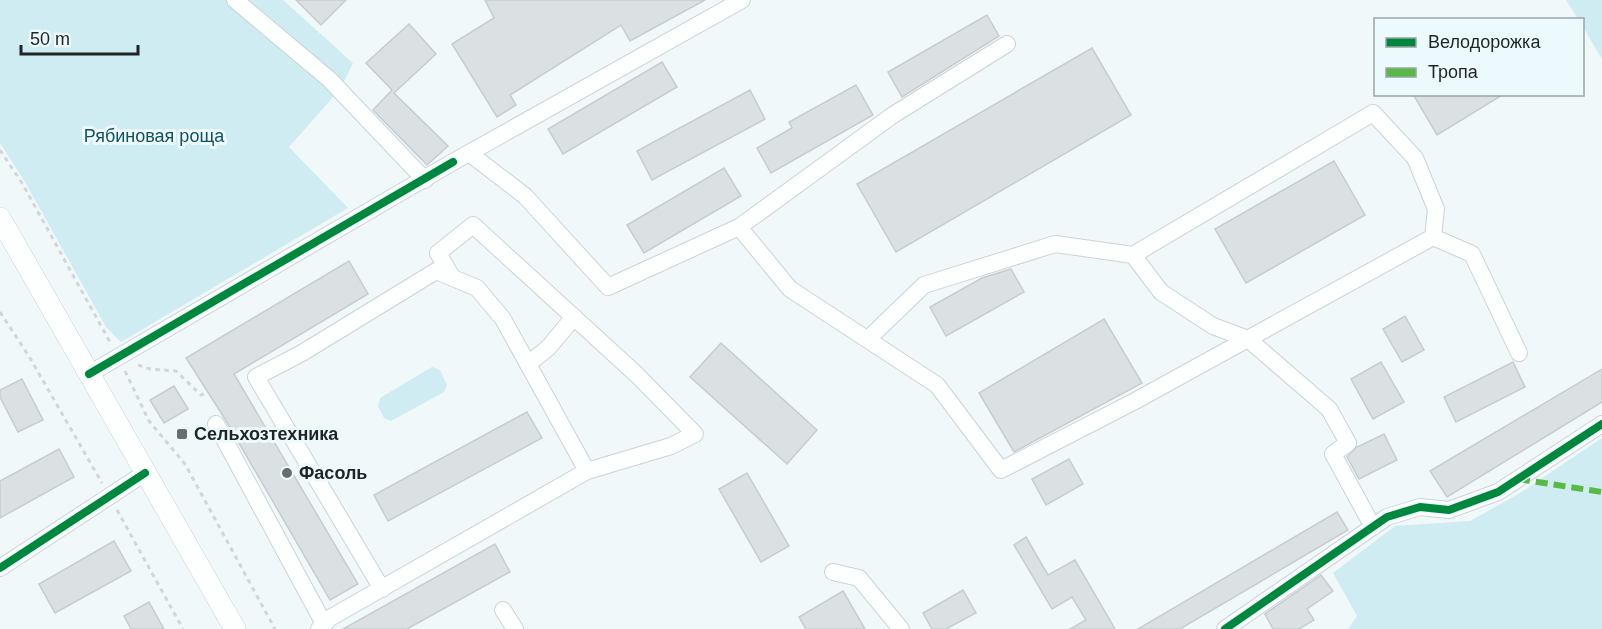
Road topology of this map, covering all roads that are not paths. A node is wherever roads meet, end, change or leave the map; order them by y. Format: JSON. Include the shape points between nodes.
{"nodes":[{"id":1,"x":236,"y":0,"type":"edge"},
{"id":2,"x":742,"y":0,"type":"edge"},
{"id":3,"x":1007,"y":44,"type":"dead end"},
{"id":4,"x":469,"y":153,"type":"junction"},
{"id":5,"x":425,"y":180,"type":"junction"},
{"id":6,"x":0,"y":218,"type":"edge"},
{"id":7,"x":739,"y":226,"type":"junction"},
{"id":8,"x":1433,"y":237,"type":"junction"},
{"id":9,"x":1134,"y":255,"type":"junction"},
{"id":10,"x":452,"y":278,"type":"junction"},
{"id":11,"x":574,"y":317,"type":"junction"},
{"id":12,"x":868,"y":339,"type":"junction"},
{"id":13,"x":1248,"y":339,"type":"junction"},
{"id":14,"x":1519,"y":353,"type":"dead end"},
{"id":15,"x":528,"y":364,"type":"junction"},
{"id":16,"x":89,"y":374,"type":"junction"},
{"id":17,"x":216,"y":424,"type":"dead end"},
{"id":18,"x":1602,"y":424,"type":"edge"},
{"id":19,"x":587,"y":471,"type":"junction"},
{"id":20,"x":145,"y":473,"type":"junction"},
{"id":21,"x":1373,"y":527,"type":"junction"},
{"id":22,"x":0,"y":568,"type":"edge"},
{"id":23,"x":833,"y":572,"type":"dead end"},
{"id":24,"x":382,"y":589,"type":"junction"},
{"id":25,"x":503,"y":610,"type":"dead end"},
{"id":26,"x":322,"y":627,"type":"edge"},
{"id":27,"x":235,"y":629,"type":"edge"},
{"id":28,"x":515,"y":629,"type":"edge"},
{"id":29,"x":901,"y":629,"type":"edge"},
{"id":30,"x":1225,"y":629,"type":"edge"}],
"edges":[{"from":1,"to":5,"type":"street","via":[[330,79]]},
{"from":2,"to":4,"type":"street"},
{"from":3,"to":7,"type":"street","via":[[893,115]]},
{"from":4,"to":5,"type":"street"},
{"from":4,"to":7,"type":"street","via":[[525,196],[608,287]]},
{"from":5,"to":16,"type":"street"},
{"from":6,"to":16,"type":"main road"},
{"from":7,"to":12,"type":"street","via":[[790,289]]},
{"from":8,"to":9,"type":"street","via":[[1436,209],[1415,158],[1373,113]]},
{"from":8,"to":13,"type":"street"},
{"from":8,"to":14,"type":"street","via":[[1472,254]]},
{"from":9,"to":12,"type":"street","via":[[1055,244],[924,285]]},
{"from":9,"to":13,"type":"street","via":[[1161,292],[1213,326]]},
{"from":10,"to":11,"type":"street","via":[[438,253],[473,225]]},
{"from":10,"to":15,"type":"street","via":[[477,288],[502,319]]},
{"from":10,"to":24,"type":"street","via":[[436,271],[256,377]]},
{"from":11,"to":15,"type":"street","via":[[548,348]]},
{"from":11,"to":19,"type":"street","via":[[695,434],[671,446]]},
{"from":12,"to":13,"type":"street","via":[[937,385],[1001,470]]},
{"from":13,"to":21,"type":"street","via":[[1329,409],[1348,443],[1333,454]]},
{"from":15,"to":19,"type":"street"},
{"from":16,"to":20,"type":"main road"},
{"from":17,"to":26,"type":"street"},
{"from":18,"to":21,"type":"street","via":[[1498,492],[1449,510],[1420,507],[1387,517]]},
{"from":19,"to":24,"type":"street"},
{"from":20,"to":22,"type":"street"},
{"from":20,"to":27,"type":"main road"},
{"from":21,"to":30,"type":"street"},
{"from":23,"to":29,"type":"street","via":[[859,578]]},
{"from":24,"to":26,"type":"street"},
{"from":25,"to":28,"type":"street"}]}
